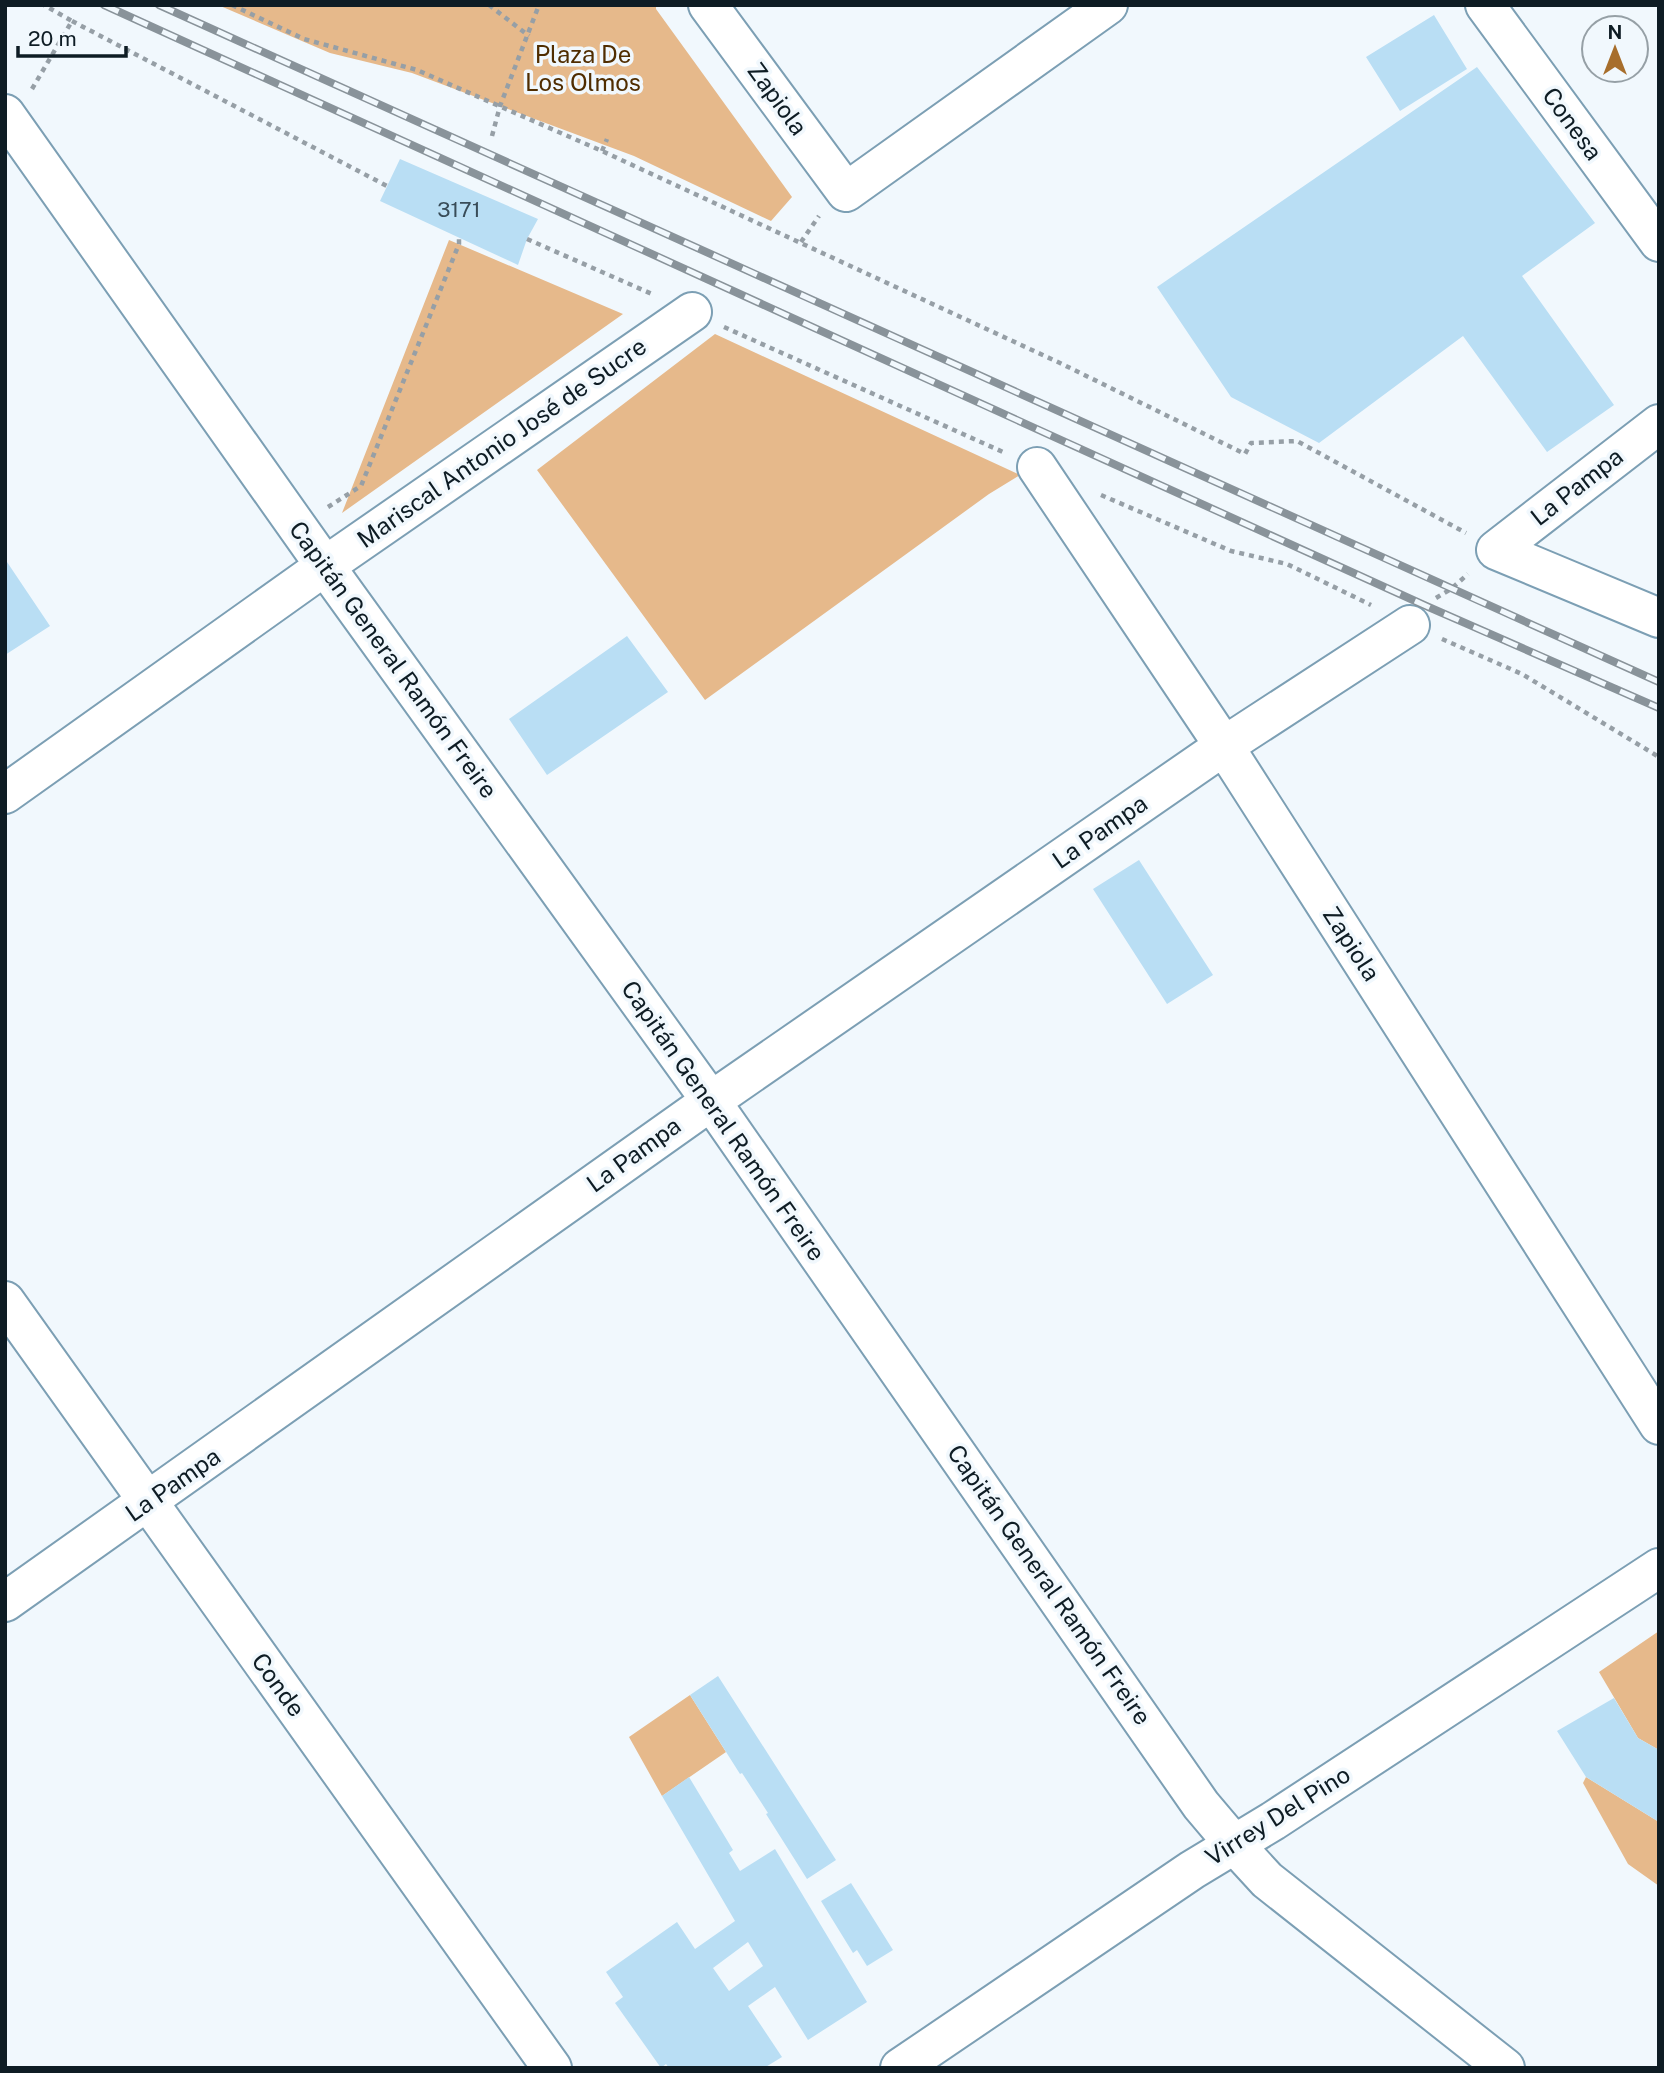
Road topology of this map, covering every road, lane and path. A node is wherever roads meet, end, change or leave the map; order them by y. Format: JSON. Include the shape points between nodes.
{"nodes":[{"id":1,"x":44,"y":5,"type":"edge"},
{"id":2,"x":232,"y":5,"type":"edge"},
{"id":3,"x":489,"y":5,"type":"edge"},
{"id":4,"x":539,"y":5,"type":"edge"},
{"id":5,"x":708,"y":5,"type":"edge"},
{"id":6,"x":1108,"y":5,"type":"edge"},
{"id":7,"x":1485,"y":5,"type":"edge"},
{"id":8,"x":72,"y":21,"type":"junction"},
{"id":9,"x":529,"y":36,"type":"junction"},
{"id":10,"x":500,"y":106,"type":"junction"},
{"id":11,"x":9,"y":118,"type":"edge"},
{"id":12,"x":492,"y":136,"type":"dead end"},
{"id":13,"x":607,"y":139,"type":"dead end"},
{"id":14,"x":602,"y":151,"type":"junction"},
{"id":15,"x":387,"y":186,"type":"dead end"},
{"id":16,"x":816,"y":218,"type":"dead end"},
{"id":17,"x":459,"y":237,"type":"dead end"},
{"id":18,"x":527,"y":239,"type":"dead end"},
{"id":19,"x":801,"y":242,"type":"junction"},
{"id":20,"x":1659,"y":242,"type":"edge"},
{"id":21,"x":692,"y":312,"type":"junction"},
{"id":22,"x":1659,"y":424,"type":"edge"},
{"id":23,"x":1037,"y":467,"type":"joint"},
{"id":24,"x":1098,"y":494,"type":"dead end"},
{"id":25,"x":298,"y":527,"type":"junction"},
{"id":26,"x":1496,"y":550,"type":"junction"},
{"id":27,"x":325,"y":566,"type":"junction"},
{"id":28,"x":1659,"y":618,"type":"edge"},
{"id":29,"x":1410,"y":625,"type":"junction"},
{"id":30,"x":1224,"y":746,"type":"junction"},
{"id":31,"x":1659,"y":757,"type":"edge"},
{"id":32,"x":5,"y":794,"type":"edge"},
{"id":33,"x":711,"y":1101,"type":"junction"},
{"id":34,"x":5,"y":1301,"type":"edge"},
{"id":35,"x":1659,"y":1425,"type":"edge"},
{"id":36,"x":148,"y":1502,"type":"junction"},
{"id":37,"x":1659,"y":1568,"type":"edge"},
{"id":38,"x":5,"y":1602,"type":"edge"},
{"id":39,"x":1234,"y":1844,"type":"junction"},
{"id":40,"x":552,"y":2068,"type":"edge"},
{"id":41,"x":900,"y":2068,"type":"edge"},
{"id":42,"x":1505,"y":2068,"type":"edge"}],
"edges":[{"from":1,"to":8,"type":"path"},
{"from":2,"to":10,"type":"path","via":[[304,39],[417,70]]},
{"from":3,"to":9,"type":"path"},
{"from":4,"to":9,"type":"path"},
{"from":5,"to":6,"type":"street","name":"Zapiola","via":[[846,192]]},
{"from":7,"to":20,"type":"street","name":"Conesa"},
{"from":8,"to":11,"type":"path"},
{"from":8,"to":15,"type":"path"},
{"from":9,"to":10,"type":"path"},
{"from":10,"to":12,"type":"path"},
{"from":10,"to":14,"type":"path"},
{"from":11,"to":25,"type":"street","name":"Capitán General Ramón Freire"},
{"from":13,"to":14,"type":"path"},
{"from":14,"to":19,"type":"path"},
{"from":16,"to":19,"type":"path"},
{"from":17,"to":25,"type":"path","via":[[361,486]]},
{"from":18,"to":21,"type":"path"},
{"from":19,"to":26,"type":"path","via":[[1245,454],[1251,443],[1297,441]]},
{"from":21,"to":23,"type":"path"},
{"from":21,"to":27,"type":"street","name":"Mariscal Antonio José de Sucre"},
{"from":22,"to":26,"type":"street","name":"La Pampa"},
{"from":23,"to":30,"type":"street","name":"Zapiola"},
{"from":24,"to":29,"type":"path","via":[[1231,551],[1287,564]]},
{"from":25,"to":27,"type":"street","name":"Capitán General Ramón Freire"},
{"from":26,"to":28,"type":"street"},
{"from":26,"to":29,"type":"path","via":[[1451,589],[1424,605]]},
{"from":27,"to":32,"type":"street","name":"Mariscal Antonio José de Sucre"},
{"from":27,"to":33,"type":"street","name":"Capitán General Ramón Freire"},
{"from":29,"to":30,"type":"street","name":"La Pampa"},
{"from":29,"to":31,"type":"path","via":[[1522,674]]},
{"from":30,"to":33,"type":"street","name":"La Pampa"},
{"from":30,"to":35,"type":"street","name":"Zapiola"},
{"from":33,"to":36,"type":"street","name":"La Pampa"},
{"from":33,"to":39,"type":"street","name":"Capitán General Ramón Freire"},
{"from":34,"to":36,"type":"street","name":"Conde"},
{"from":36,"to":38,"type":"street","name":"La Pampa"},
{"from":36,"to":40,"type":"street","name":"Conde"},
{"from":37,"to":39,"type":"street","name":"Virrey Del Pino"},
{"from":39,"to":41,"type":"street","name":"Virrey Del Pino"},
{"from":39,"to":42,"type":"street","name":"Capitán General Ramón Freire","via":[[1267,1880]]}]}
